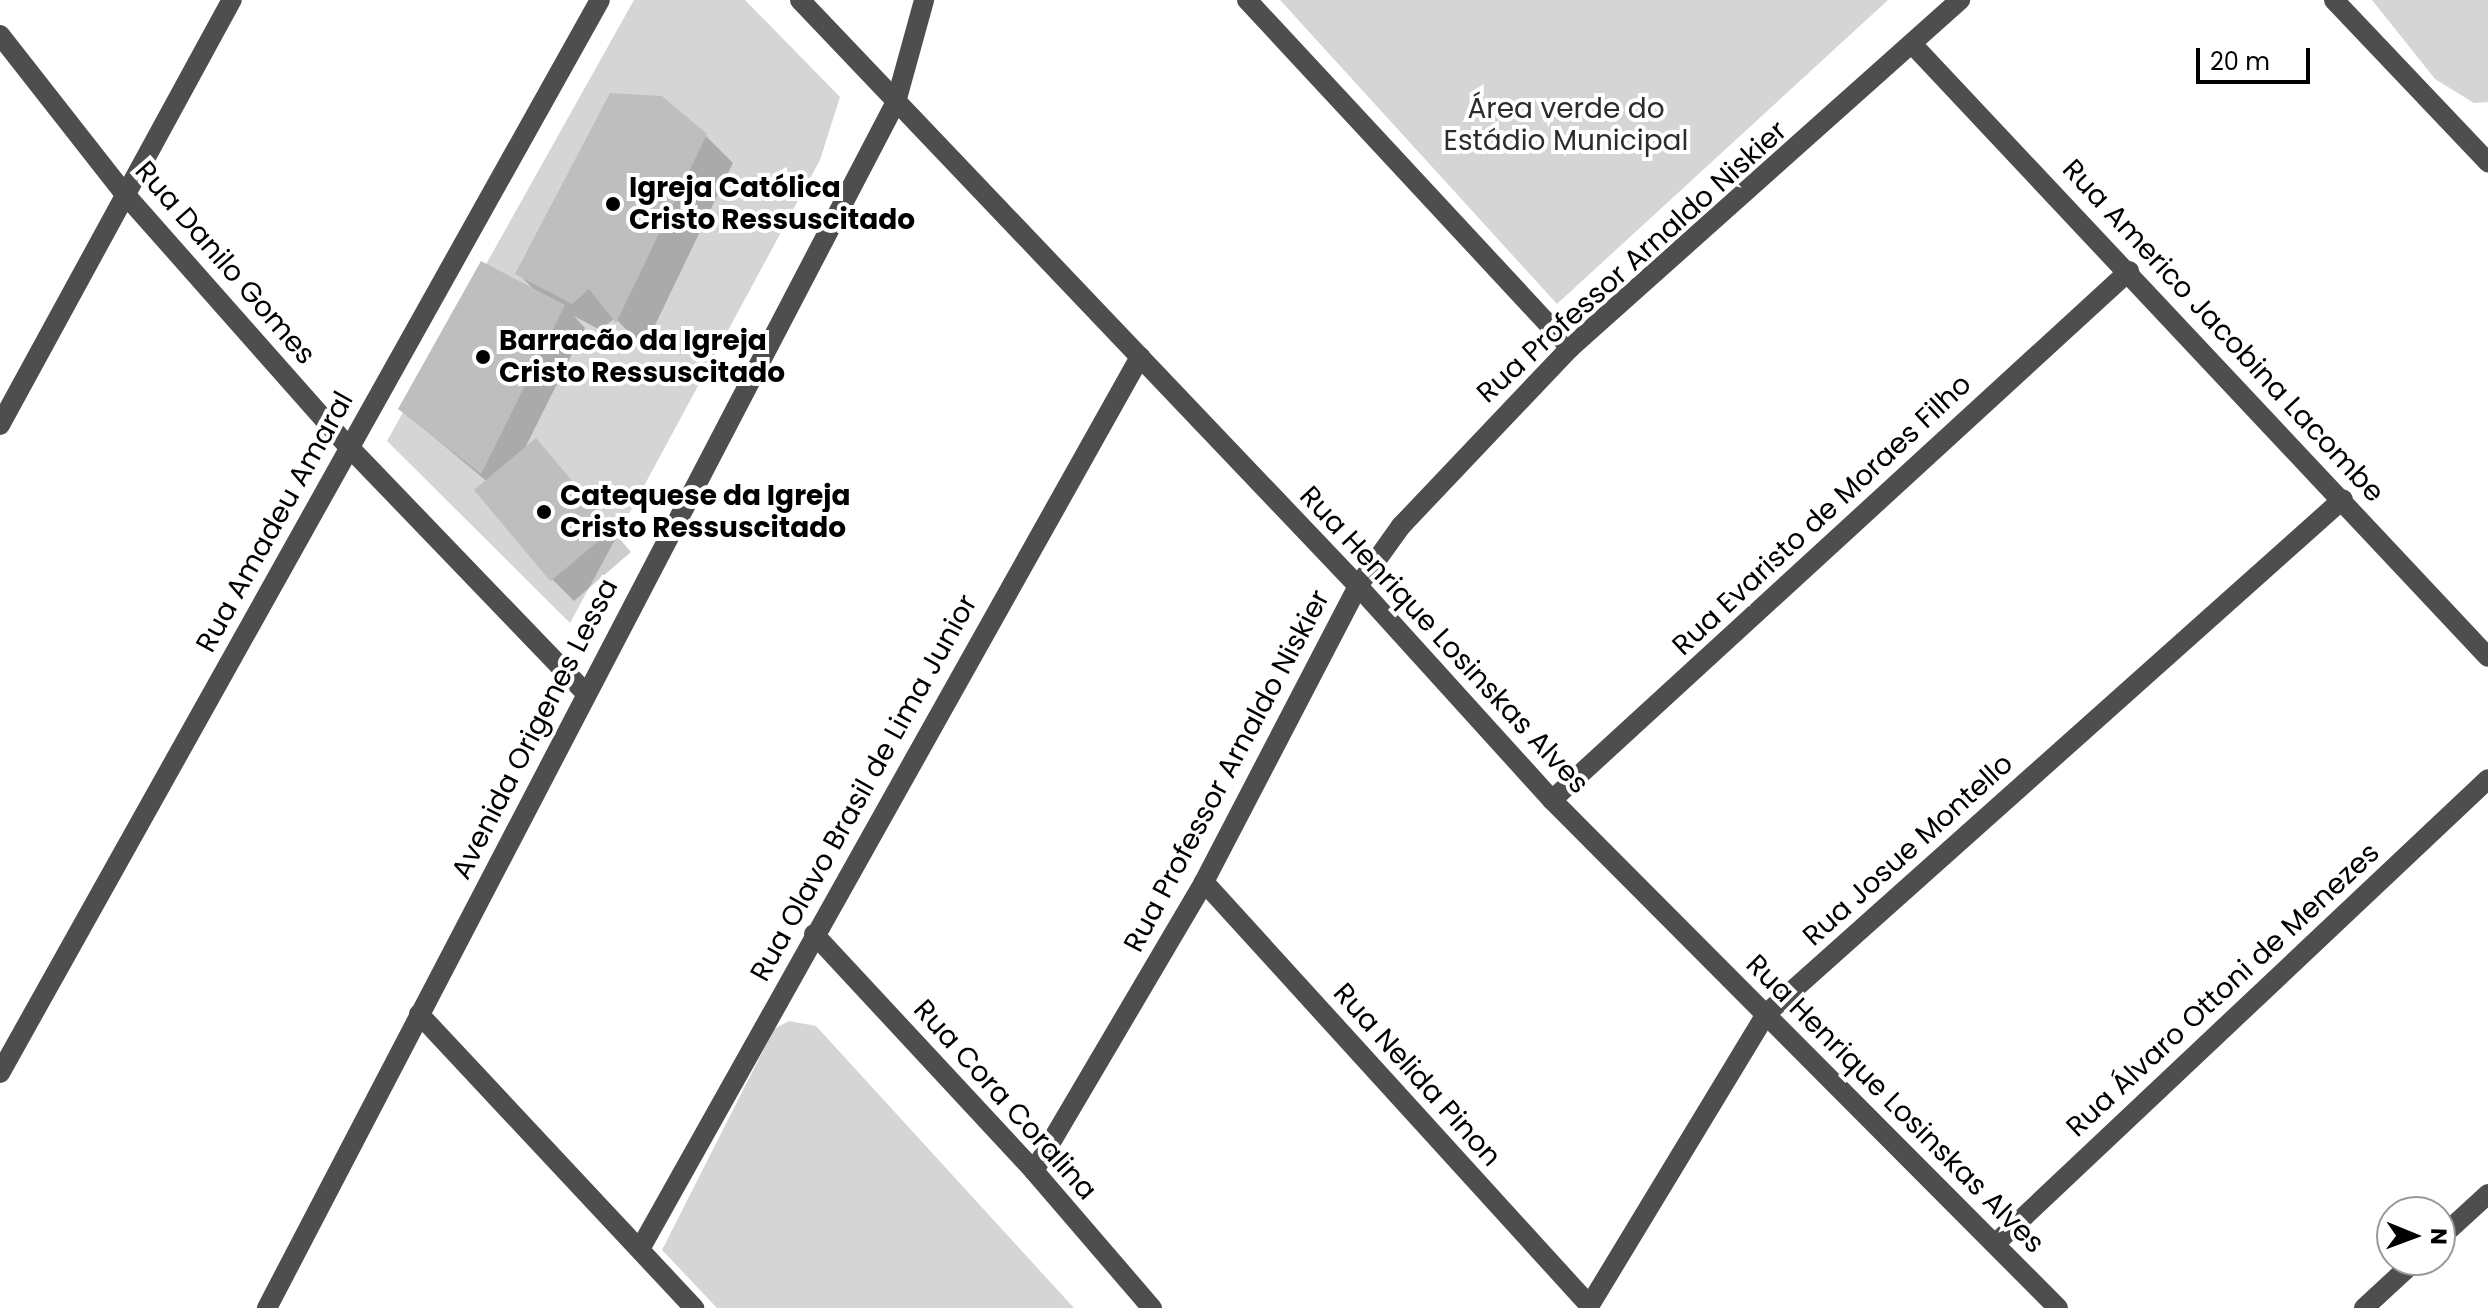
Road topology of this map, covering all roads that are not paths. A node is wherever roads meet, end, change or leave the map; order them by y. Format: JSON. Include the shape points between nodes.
{"nodes":[{"id":1,"x":232,"y":0,"type":"edge"},
{"id":2,"x":600,"y":0,"type":"edge"},
{"id":3,"x":800,"y":0,"type":"edge"},
{"id":4,"x":924,"y":0,"type":"edge"},
{"id":5,"x":1247,"y":0,"type":"edge"},
{"id":6,"x":1960,"y":0,"type":"edge"},
{"id":7,"x":2334,"y":0,"type":"edge"},
{"id":8,"x":0,"y":35,"type":"edge"},
{"id":9,"x":1914,"y":46,"type":"junction"},
{"id":10,"x":896,"y":102,"type":"junction"},
{"id":11,"x":2488,"y":162,"type":"edge"},
{"id":12,"x":123,"y":192,"type":"junction"},
{"id":13,"x":2129,"y":271,"type":"junction"},
{"id":14,"x":1570,"y":348,"type":"junction"},
{"id":15,"x":1140,"y":357,"type":"junction"},
{"id":16,"x":0,"y":425,"type":"edge"},
{"id":17,"x":349,"y":447,"type":"junction"},
{"id":18,"x":2343,"y":499,"type":"junction"},
{"id":19,"x":1358,"y":586,"type":"junction"},
{"id":20,"x":2488,"y":657,"type":"edge"},
{"id":21,"x":585,"y":692,"type":"junction"},
{"id":22,"x":2488,"y":779,"type":"edge"},
{"id":23,"x":1552,"y":800,"type":"junction"},
{"id":24,"x":1204,"y":882,"type":"junction"},
{"id":25,"x":814,"y":934,"type":"junction"},
{"id":26,"x":419,"y":1014,"type":"junction"},
{"id":27,"x":1766,"y":1014,"type":"junction"},
{"id":28,"x":0,"y":1073,"type":"edge"},
{"id":29,"x":1034,"y":1171,"type":"junction"},
{"id":30,"x":2488,"y":1194,"type":"edge"},
{"id":31,"x":2456,"y":1223,"type":"edge"},
{"id":32,"x":1996,"y":1243,"type":"junction"},
{"id":33,"x":640,"y":1249,"type":"junction"},
{"id":34,"x":2399,"y":1276,"type":"edge"},
{"id":35,"x":1589,"y":1307,"type":"edge"},
{"id":36,"x":267,"y":1308,"type":"edge"},
{"id":37,"x":694,"y":1308,"type":"edge"},
{"id":38,"x":1152,"y":1308,"type":"edge"},
{"id":39,"x":2058,"y":1308,"type":"edge"},
{"id":40,"x":2364,"y":1308,"type":"edge"}],
"edges":[{"from":1,"to":12,"type":"street"},
{"from":2,"to":17,"type":"street","name":"Rua Amadeu Amaral"},
{"from":3,"to":10,"type":"street","name":"Rua Henrique Losinskas Alves"},
{"from":4,"to":10,"type":"street","name":"Avenida Origenes Lessa"},
{"from":5,"to":14,"type":"street"},
{"from":6,"to":9,"type":"street","name":"Rua Professor Arnaldo Niskier"},
{"from":7,"to":11,"type":"street"},
{"from":8,"to":12,"type":"street","name":"Rua Danilo Gomes"},
{"from":9,"to":13,"type":"street","name":"Rua Americo Jacobina Lacombe"},
{"from":9,"to":14,"type":"street","name":"Rua Professor Arnaldo Niskier"},
{"from":10,"to":15,"type":"street","name":"Rua Henrique Losinskas Alves"},
{"from":10,"to":21,"type":"street","name":"Avenida Origenes Lessa"},
{"from":12,"to":16,"type":"street"},
{"from":12,"to":17,"type":"street","name":"Rua Danilo Gomes"},
{"from":13,"to":18,"type":"street","name":"Rua Americo Jacobina Lacombe"},
{"from":13,"to":23,"type":"street","name":"Rua Evaristo de Moraes Filho"},
{"from":14,"to":19,"type":"street","name":"Rua Professor Arnaldo Niskier","via":[[1453,466]]},
{"from":15,"to":19,"type":"street","name":"Rua Henrique Losinskas Alves"},
{"from":15,"to":25,"type":"street","name":"Rua Olavo Brasil de Lima Junior"},
{"from":17,"to":21,"type":"street","name":"Rua Danilo Gomes"},
{"from":17,"to":28,"type":"street","name":"Rua Amadeu Amaral"},
{"from":18,"to":20,"type":"street","name":"Rua Americo Jacobina Lacombe"},
{"from":18,"to":27,"type":"street","name":"Rua Josue Montello"},
{"from":19,"to":23,"type":"street","name":"Rua Henrique Losinskas Alves"},
{"from":19,"to":24,"type":"street","name":"Rua Professor Arnaldo Niskier"},
{"from":21,"to":26,"type":"street","name":"Avenida Origenes Lessa"},
{"from":22,"to":32,"type":"street","name":"Rua Álvaro Ottoni de Menezes"},
{"from":23,"to":27,"type":"street","name":"Rua Henrique Losinskas Alves"},
{"from":24,"to":29,"type":"street","name":"Rua Professor Arnaldo Niskier"},
{"from":24,"to":35,"type":"street","name":"Rua Nelida Pinon"},
{"from":25,"to":29,"type":"street","name":"Rua Cora Coralina"},
{"from":25,"to":33,"type":"street","name":"Rua Olavo Brasil de Lima Junior"},
{"from":26,"to":33,"type":"street"},
{"from":26,"to":36,"type":"street","name":"Avenida Origenes Lessa"},
{"from":27,"to":32,"type":"street","name":"Rua Henrique Losinskas Alves"},
{"from":27,"to":35,"type":"street","name":"Rua Josue Montello"},
{"from":29,"to":38,"type":"street","name":"Rua Cora Coralina"},
{"from":30,"to":31,"type":"street"},
{"from":32,"to":39,"type":"street","name":"Rua Henrique Losinskas Alves"},
{"from":33,"to":37,"type":"street"},
{"from":34,"to":40,"type":"street"}]}
